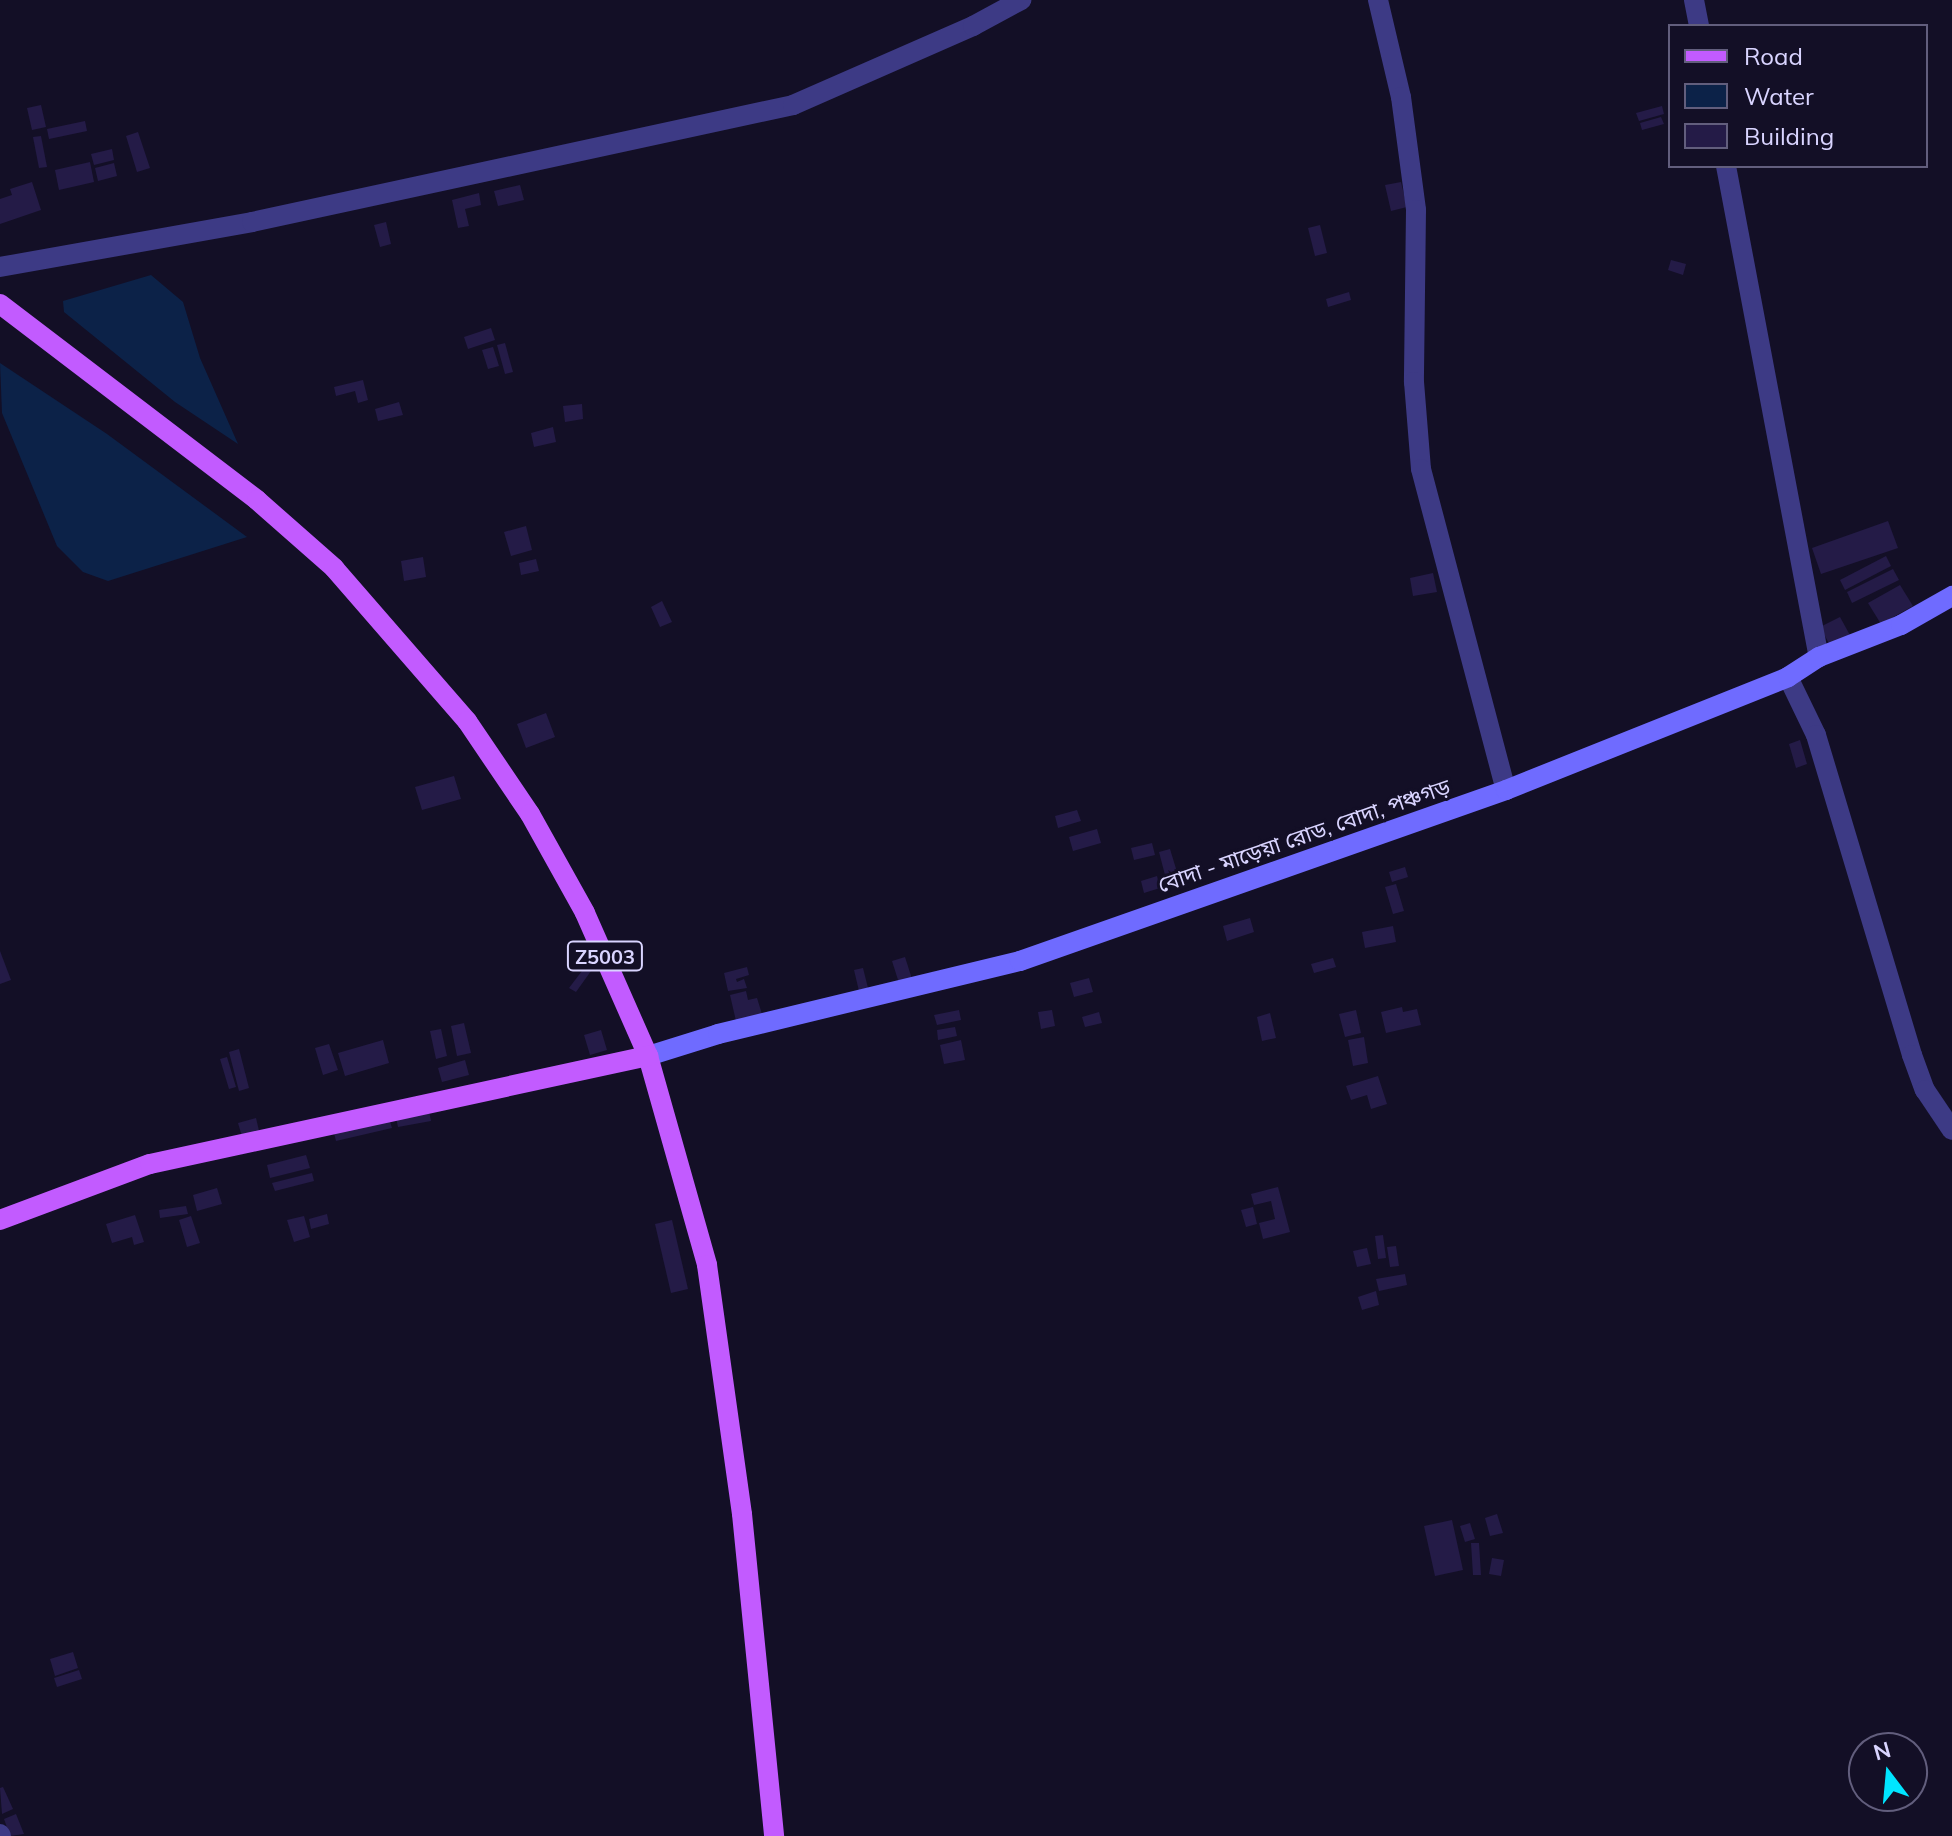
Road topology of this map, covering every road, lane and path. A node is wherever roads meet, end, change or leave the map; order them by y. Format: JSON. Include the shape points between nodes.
{"nodes":[{"id":1,"x":1021,"y":0,"type":"edge"},
{"id":2,"x":1378,"y":0,"type":"edge"},
{"id":3,"x":1694,"y":0,"type":"edge"},
{"id":4,"x":1699,"y":24,"type":"edge"},
{"id":5,"x":1726,"y":168,"type":"edge"},
{"id":6,"x":0,"y":267,"type":"edge"},
{"id":7,"x":0,"y":304,"type":"edge"},
{"id":8,"x":1952,"y":596,"type":"edge"},
{"id":9,"x":1819,"y":657,"type":"junction"},
{"id":10,"x":1788,"y":677,"type":"junction"},
{"id":11,"x":1506,"y":790,"type":"junction"},
{"id":12,"x":648,"y":1056,"type":"junction"},
{"id":13,"x":1952,"y":1130,"type":"edge"},
{"id":14,"x":0,"y":1220,"type":"edge"},
{"id":15,"x":774,"y":1836,"type":"edge"}],
"edges":[{"from":1,"to":6,"type":"street","via":[[793,105],[252,222]]},
{"from":2,"to":11,"type":"street","via":[[1401,97],[1416,210],[1414,382],[1421,469]]},
{"from":3,"to":4,"type":"street"},
{"from":5,"to":9,"type":"street"},
{"from":7,"to":12,"type":"main road","number":"Z5003","via":[[257,500],[323,558],[467,721],[530,814],[585,913]]},
{"from":8,"to":9,"type":"main road","name":"বোদা - মাড়েয়া রোড, বোদা, পঞ্চগড়","via":[[1901,625]]},
{"from":9,"to":10,"type":"main road","name":"বোদা - মাড়েয়া রোড, বোদা, পঞ্চগড়"},
{"from":10,"to":11,"type":"main road","name":"বোদা - মাড়েয়া রোড, বোদা, পঞ্চগড়"},
{"from":10,"to":13,"type":"street","via":[[1816,735],[1912,1055],[1925,1090]]},
{"from":11,"to":12,"type":"main road","name":"বোদা - মাড়েয়া রোড, বোদা, পঞ্চগড়","via":[[1020,961]]},
{"from":12,"to":14,"type":"main road","via":[[150,1164]]},
{"from":12,"to":15,"type":"main road","number":"Z5003","via":[[707,1265],[742,1514]]}]}
